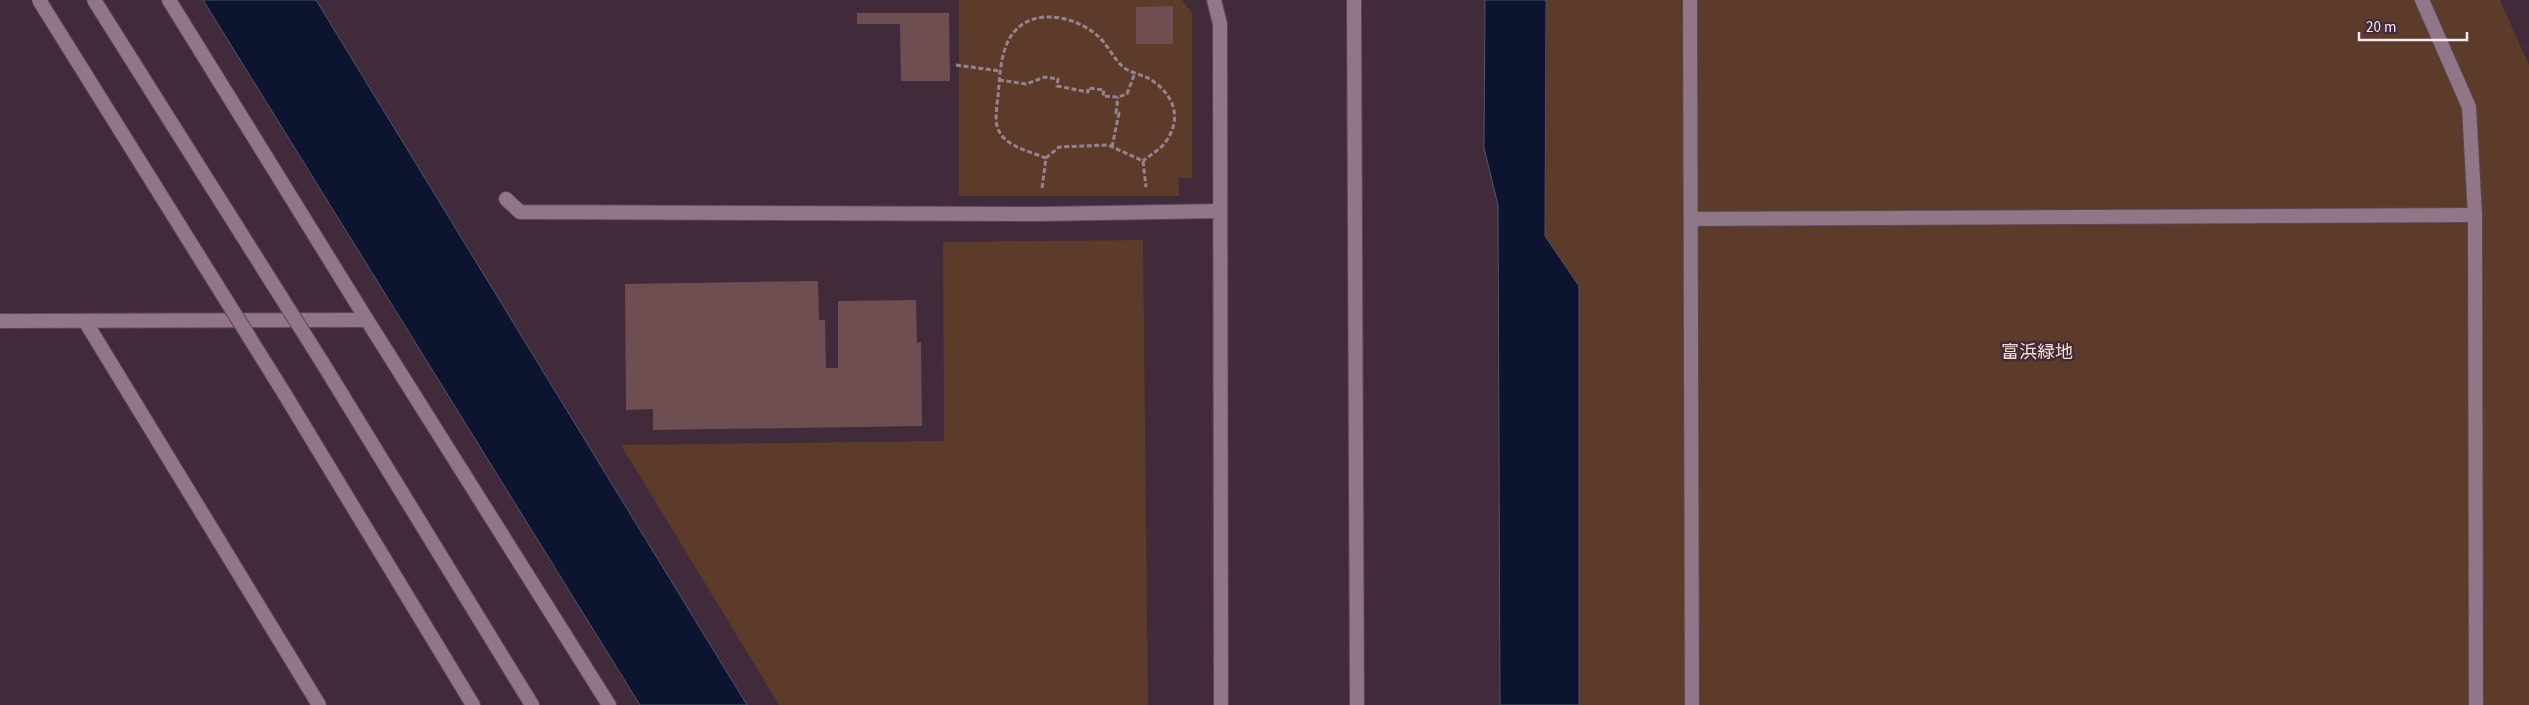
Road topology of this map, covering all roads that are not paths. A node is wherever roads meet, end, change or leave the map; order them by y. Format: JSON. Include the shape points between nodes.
{"nodes":[{"id":1,"x":39,"y":0,"type":"edge"},
{"id":2,"x":94,"y":0,"type":"edge"},
{"id":3,"x":169,"y":0,"type":"edge"},
{"id":4,"x":1214,"y":0,"type":"edge"},
{"id":5,"x":1354,"y":0,"type":"edge"},
{"id":6,"x":1690,"y":0,"type":"edge"},
{"id":7,"x":2422,"y":0,"type":"edge"},
{"id":8,"x":506,"y":199,"type":"dead end"},
{"id":9,"x":1220,"y":211,"type":"junction"},
{"id":10,"x":2475,"y":215,"type":"junction"},
{"id":11,"x":1691,"y":220,"type":"junction"},
{"id":12,"x":367,"y":320,"type":"junction"},
{"id":13,"x":0,"y":321,"type":"edge"},
{"id":14,"x":85,"y":321,"type":"junction"},
{"id":15,"x":319,"y":705,"type":"edge"},
{"id":16,"x":473,"y":705,"type":"edge"},
{"id":17,"x":532,"y":705,"type":"edge"},
{"id":18,"x":609,"y":705,"type":"edge"},
{"id":19,"x":1221,"y":705,"type":"edge"},
{"id":20,"x":1357,"y":705,"type":"edge"},
{"id":21,"x":1692,"y":705,"type":"edge"},
{"id":22,"x":2476,"y":705,"type":"edge"}],
"edges":[{"from":1,"to":16,"type":"street","bridge":true,"via":[[284,393]]},
{"from":2,"to":17,"type":"street","bridge":true,"via":[[322,362]]},
{"from":3,"to":12,"type":"street"},
{"from":4,"to":9,"type":"street","via":[[1220,24]]},
{"from":5,"to":20,"type":"street"},
{"from":6,"to":11,"type":"street"},
{"from":7,"to":10,"type":"street","via":[[2469,107]]},
{"from":8,"to":9,"type":"street","via":[[520,212],[1041,214]]},
{"from":9,"to":19,"type":"street"},
{"from":10,"to":11,"type":"street"},
{"from":10,"to":22,"type":"street"},
{"from":11,"to":21,"type":"street"},
{"from":12,"to":14,"type":"street"},
{"from":12,"to":18,"type":"street"},
{"from":13,"to":14,"type":"street"},
{"from":14,"to":15,"type":"street"}]}
